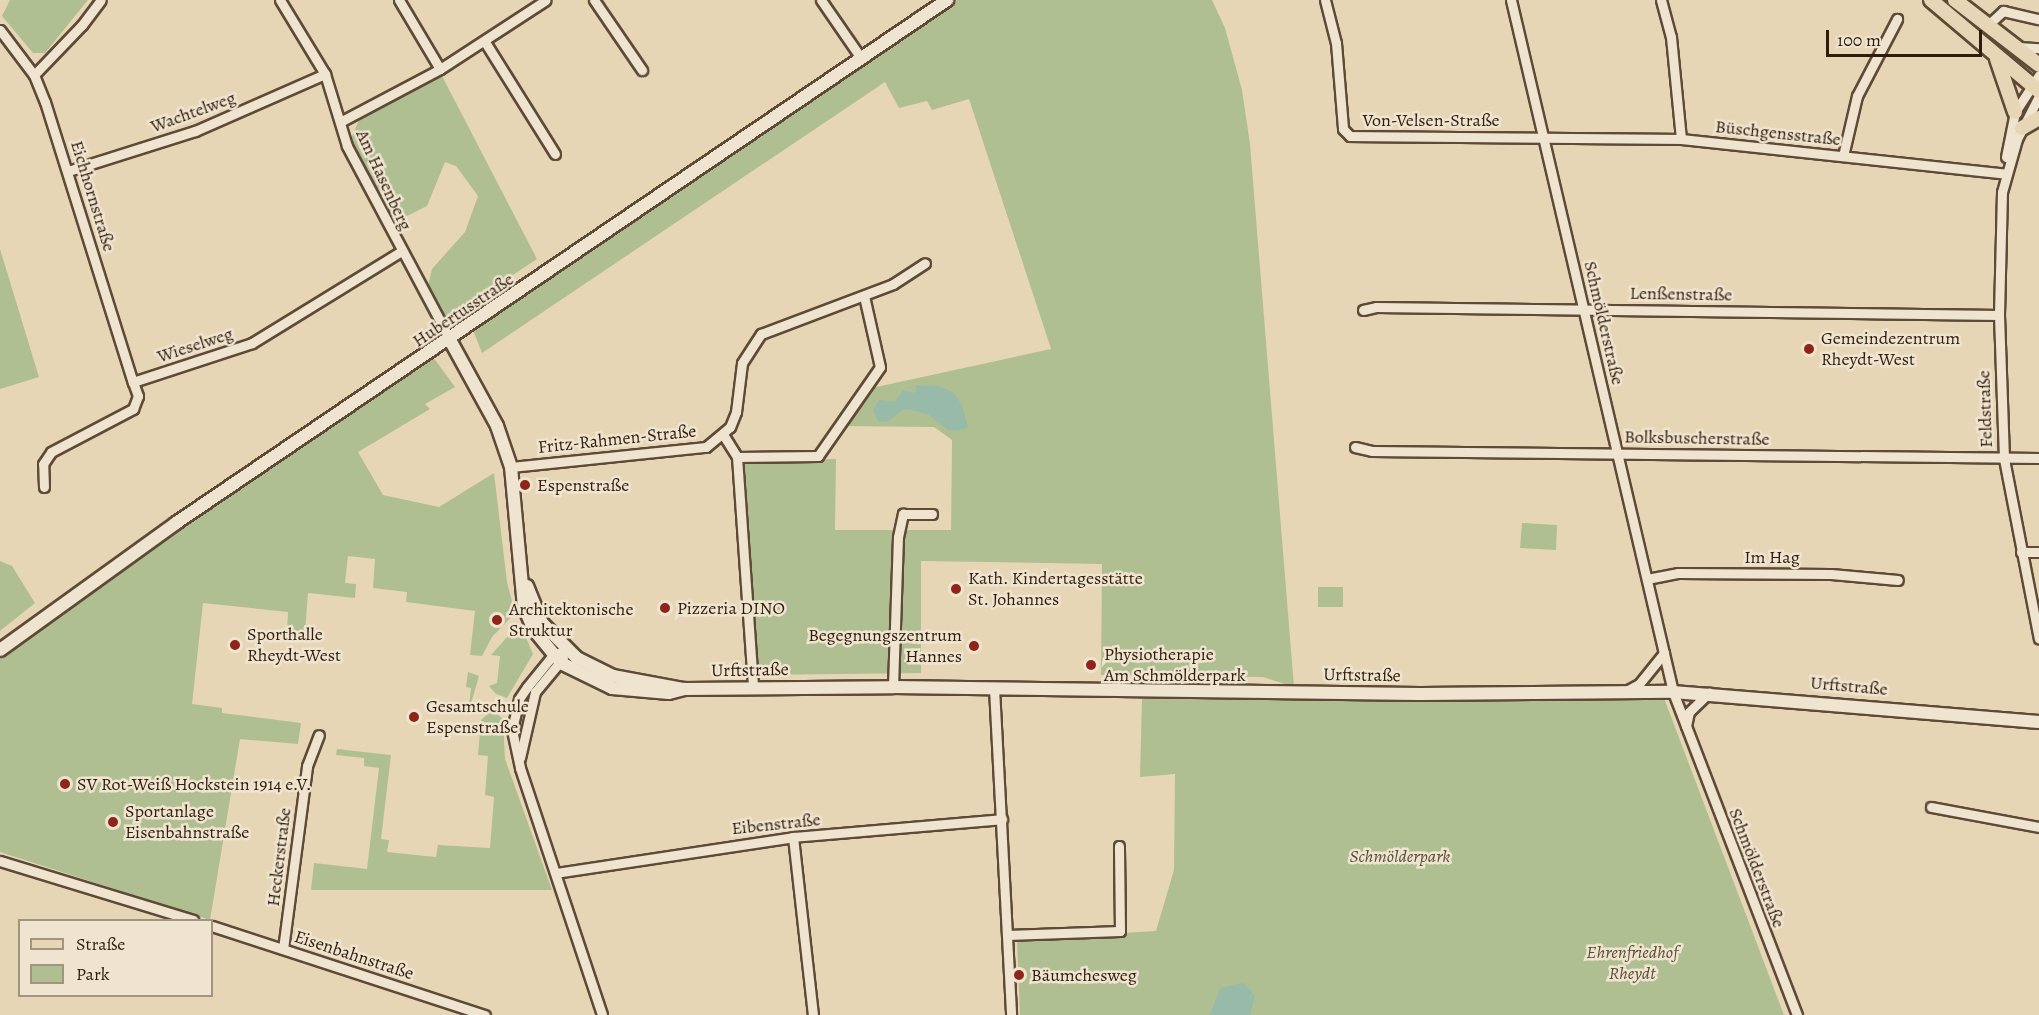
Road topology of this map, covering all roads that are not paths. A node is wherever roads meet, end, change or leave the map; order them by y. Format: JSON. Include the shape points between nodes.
{"nodes":[{"id":1,"x":100,"y":0,"type":"edge"},
{"id":2,"x":280,"y":0,"type":"edge"},
{"id":3,"x":399,"y":0,"type":"edge"},
{"id":4,"x":546,"y":0,"type":"edge"},
{"id":5,"x":594,"y":0,"type":"edge"},
{"id":6,"x":822,"y":0,"type":"edge"},
{"id":7,"x":946,"y":0,"type":"edge"},
{"id":8,"x":1325,"y":0,"type":"edge"},
{"id":9,"x":1511,"y":0,"type":"edge"},
{"id":10,"x":1661,"y":0,"type":"edge"},
{"id":11,"x":1931,"y":0,"type":"edge"},
{"id":12,"x":1955,"y":0,"type":"edge"},
{"id":13,"x":1897,"y":19,"type":"dead end"},
{"id":14,"x":2039,"y":19,"type":"edge"},
{"id":15,"x":1988,"y":26,"type":"junction"},
{"id":16,"x":0,"y":30,"type":"edge"},
{"id":17,"x":485,"y":42,"type":"junction"},
{"id":18,"x":2015,"y":47,"type":"junction"},
{"id":19,"x":2039,"y":48,"type":"edge"},
{"id":20,"x":1996,"y":57,"type":"junction"},
{"id":21,"x":861,"y":58,"type":"junction"},
{"id":22,"x":2039,"y":65,"type":"edge"},
{"id":23,"x":440,"y":69,"type":"junction"},
{"id":24,"x":642,"y":70,"type":"dead end"},
{"id":25,"x":325,"y":74,"type":"junction"},
{"id":26,"x":34,"y":75,"type":"junction"},
{"id":27,"x":2037,"y":87,"type":"edge"},
{"id":28,"x":2015,"y":112,"type":"junction"},
{"id":29,"x":2039,"y":118,"type":"edge"},
{"id":30,"x":340,"y":122,"type":"junction"},
{"id":31,"x":2022,"y":129,"type":"junction"},
{"id":32,"x":1546,"y":136,"type":"junction"},
{"id":33,"x":1681,"y":139,"type":"junction"},
{"id":34,"x":555,"y":154,"type":"dead end"},
{"id":35,"x":1843,"y":156,"type":"junction"},
{"id":36,"x":68,"y":171,"type":"junction"},
{"id":37,"x":2006,"y":174,"type":"junction"},
{"id":38,"x":400,"y":252,"type":"junction"},
{"id":39,"x":925,"y":263,"type":"dead end"},
{"id":40,"x":864,"y":296,"type":"junction"},
{"id":41,"x":1363,"y":310,"type":"dead end"},
{"id":42,"x":1584,"y":310,"type":"junction"},
{"id":43,"x":2000,"y":315,"type":"junction"},
{"id":44,"x":450,"y":340,"type":"junction"},
{"id":45,"x":133,"y":382,"type":"junction"},
{"id":46,"x":724,"y":436,"type":"junction"},
{"id":47,"x":1355,"y":447,"type":"dead end"},
{"id":48,"x":1618,"y":454,"type":"junction"},
{"id":49,"x":737,"y":458,"type":"junction"},
{"id":50,"x":2039,"y":458,"type":"edge"},
{"id":51,"x":2004,"y":459,"type":"junction"},
{"id":52,"x":511,"y":467,"type":"junction"},
{"id":53,"x":44,"y":487,"type":"dead end"},
{"id":54,"x":932,"y":514,"type":"dead end"},
{"id":55,"x":2021,"y":552,"type":"junction"},
{"id":56,"x":2039,"y":552,"type":"edge"},
{"id":57,"x":521,"y":571,"type":"junction"},
{"id":58,"x":1647,"y":579,"type":"junction"},
{"id":59,"x":1898,"y":580,"type":"dead end"},
{"id":60,"x":2039,"y":639,"type":"edge"},
{"id":61,"x":0,"y":650,"type":"edge"},
{"id":62,"x":566,"y":650,"type":"junction"},
{"id":63,"x":1664,"y":653,"type":"junction"},
{"id":64,"x":557,"y":659,"type":"junction"},
{"id":65,"x":893,"y":687,"type":"junction"},
{"id":66,"x":753,"y":688,"type":"junction"},
{"id":67,"x":994,"y":688,"type":"junction"},
{"id":68,"x":684,"y":689,"type":"junction"},
{"id":69,"x":1626,"y":691,"type":"junction"},
{"id":70,"x":1672,"y":692,"type":"junction"},
{"id":71,"x":1708,"y":693,"type":"junction"},
{"id":72,"x":2039,"y":722,"type":"edge"},
{"id":73,"x":1687,"y":732,"type":"junction"},
{"id":74,"x":319,"y":735,"type":"dead end"},
{"id":75,"x":1931,"y":807,"type":"dead end"},
{"id":76,"x":1002,"y":819,"type":"junction"},
{"id":77,"x":2039,"y":827,"type":"edge"},
{"id":78,"x":793,"y":837,"type":"junction"},
{"id":79,"x":1119,"y":846,"type":"dead end"},
{"id":80,"x":0,"y":861,"type":"edge"},
{"id":81,"x":556,"y":873,"type":"junction"},
{"id":82,"x":187,"y":919,"type":"edge"},
{"id":83,"x":213,"y":926,"type":"edge"},
{"id":84,"x":1007,"y":935,"type":"junction"},
{"id":85,"x":283,"y":949,"type":"junction"},
{"id":86,"x":485,"y":1015,"type":"edge"},
{"id":87,"x":602,"y":1015,"type":"edge"},
{"id":88,"x":813,"y":1015,"type":"edge"},
{"id":89,"x":1011,"y":1015,"type":"edge"},
{"id":90,"x":1797,"y":1015,"type":"edge"}],
"edges":[{"from":1,"to":26,"type":"street","via":[[82,25]]},
{"from":2,"to":25,"type":"street","name":"Am Hasenberg"},
{"from":3,"to":23,"type":"street"},
{"from":4,"to":17,"type":"street"},
{"from":5,"to":24,"type":"street"},
{"from":6,"to":21,"type":"street"},
{"from":7,"to":21,"type":"street","name":"Hubertusstraße"},
{"from":8,"to":32,"type":"street","name":"Von-Velsen-Straße","via":[[1336,44],[1343,129],[1350,136]]},
{"from":9,"to":32,"type":"street","name":"Schmölderstraße"},
{"from":10,"to":33,"type":"street","via":[[1679,88]]},
{"from":11,"to":20,"type":"main road"},
{"from":12,"to":15,"type":"main road"},
{"from":13,"to":35,"type":"street","via":[[1857,96]]},
{"from":14,"to":15,"type":"street","via":[[2003,11]]},
{"from":15,"to":18,"type":"main road"},
{"from":16,"to":26,"type":"street","name":"Eichhornstraße"},
{"from":17,"to":23,"type":"street"},
{"from":17,"to":34,"type":"street"},
{"from":18,"to":19,"type":"street"},
{"from":18,"to":22,"type":"main road"},
{"from":20,"to":27,"type":"main road"},
{"from":20,"to":28,"type":"main road"},
{"from":21,"to":44,"type":"street","name":"Hubertusstraße"},
{"from":23,"to":30,"type":"street"},
{"from":25,"to":30,"type":"street","name":"Am Hasenberg"},
{"from":25,"to":36,"type":"street","name":"Wachtelweg","via":[[195,131]]},
{"from":26,"to":36,"type":"street","name":"Eichhornstraße"},
{"from":27,"to":28,"type":"street","name":"Feldstraße"},
{"from":27,"to":31,"type":"street","name":"Feldstraße"},
{"from":28,"to":37,"type":"street","name":"Feldstraße"},
{"from":29,"to":31,"type":"main road"},
{"from":30,"to":38,"type":"street","name":"Am Hasenberg","via":[[347,146]]},
{"from":31,"to":37,"type":"street","name":"Feldstraße"},
{"from":32,"to":33,"type":"street","name":"Büschgensstraße"},
{"from":32,"to":42,"type":"street","name":"Schmölderstraße"},
{"from":33,"to":35,"type":"street","name":"Büschgensstraße"},
{"from":35,"to":37,"type":"street","name":"Büschgensstraße"},
{"from":36,"to":45,"type":"street","name":"Eichhornstraße"},
{"from":37,"to":43,"type":"street","name":"Feldstraße"},
{"from":38,"to":44,"type":"street","name":"Am Hasenberg"},
{"from":38,"to":45,"type":"street","name":"Wieselweg","via":[[252,343]]},
{"from":39,"to":40,"type":"street","name":"Fritz-Rahmen-Straße","via":[[893,284]]},
{"from":40,"to":46,"type":"street","name":"Fritz-Rahmen-Straße","via":[[761,334],[742,363],[736,412]]},
{"from":40,"to":49,"type":"street","via":[[880,367],[818,456]]},
{"from":41,"to":42,"type":"street","name":"Lenßenstraße"},
{"from":42,"to":43,"type":"street","name":"Lenßenstraße"},
{"from":42,"to":48,"type":"street","name":"Schmölderstraße"},
{"from":43,"to":51,"type":"street","name":"Feldstraße"},
{"from":44,"to":52,"type":"street","name":"Urftstraße","via":[[497,426]]},
{"from":44,"to":61,"type":"street","name":"Hubertusstraße","via":[[176,523]]},
{"from":45,"to":53,"type":"street","via":[[138,396],[133,409],[51,452],[43,464]]},
{"from":46,"to":49,"type":"street","name":"Fritz-Rahmen-Straße"},
{"from":46,"to":52,"type":"street","name":"Fritz-Rahmen-Straße","via":[[696,449]]},
{"from":47,"to":48,"type":"street","name":"Bolksbuscherstraße","via":[[1371,451]]},
{"from":48,"to":51,"type":"street","name":"Bolksbuscherstraße"},
{"from":48,"to":58,"type":"street","name":"Schmölderstraße"},
{"from":49,"to":66,"type":"street","name":"Fritz-Rahmen-Straße"},
{"from":50,"to":51,"type":"street","name":"Bolksbuscherstraße"},
{"from":51,"to":55,"type":"street","name":"Feldstraße"},
{"from":52,"to":57,"type":"street","name":"Urftstraße"},
{"from":54,"to":65,"type":"street","via":[[903,514],[898,537]]},
{"from":55,"to":56,"type":"street"},
{"from":55,"to":60,"type":"street","name":"Feldstraße"},
{"from":57,"to":62,"type":"street","name":"Urftstraße","via":[[542,623]]},
{"from":57,"to":64,"type":"street","name":"Urftstraße","via":[[524,607]]},
{"from":58,"to":59,"type":"street","name":"Im Hag","via":[[1678,573],[1831,574]]},
{"from":58,"to":63,"type":"street","name":"Schmölderstraße"},
{"from":62,"to":64,"type":"street"},
{"from":62,"to":68,"type":"street","name":"Urftstraße","via":[[614,676]]},
{"from":63,"to":69,"type":"street","via":[[1639,684]]},
{"from":63,"to":70,"type":"street","name":"Schmölderstraße"},
{"from":64,"to":68,"type":"street","name":"Urftstraße","via":[[612,688],[669,693]]},
{"from":64,"to":81,"type":"street","via":[[527,687],[514,716],[514,748]]},
{"from":65,"to":66,"type":"street","name":"Urftstraße"},
{"from":65,"to":67,"type":"street","name":"Urftstraße"},
{"from":66,"to":68,"type":"street","name":"Urftstraße"},
{"from":67,"to":69,"type":"street","name":"Urftstraße","via":[[1421,694]]},
{"from":67,"to":76,"type":"street"},
{"from":69,"to":70,"type":"street","name":"Urftstraße"},
{"from":70,"to":71,"type":"street","name":"Urftstraße"},
{"from":70,"to":73,"type":"street","name":"Schmölderstraße"},
{"from":71,"to":72,"type":"street","name":"Urftstraße"},
{"from":71,"to":73,"type":"street","via":[[1684,720]]},
{"from":73,"to":90,"type":"street","name":"Schmölderstraße"},
{"from":74,"to":85,"type":"street","name":"Heckerstraße","via":[[307,766]]},
{"from":75,"to":77,"type":"street"},
{"from":76,"to":78,"type":"street","name":"Eibenstraße"},
{"from":76,"to":84,"type":"street"},
{"from":78,"to":81,"type":"street","name":"Eibenstraße"},
{"from":78,"to":88,"type":"street"},
{"from":79,"to":84,"type":"street","via":[[1120,931]]},
{"from":80,"to":82,"type":"street"},
{"from":81,"to":87,"type":"street"},
{"from":83,"to":85,"type":"street","name":"Eisenbahnstraße"},
{"from":84,"to":89,"type":"street"},
{"from":85,"to":86,"type":"street","name":"Eisenbahnstraße"}]}
